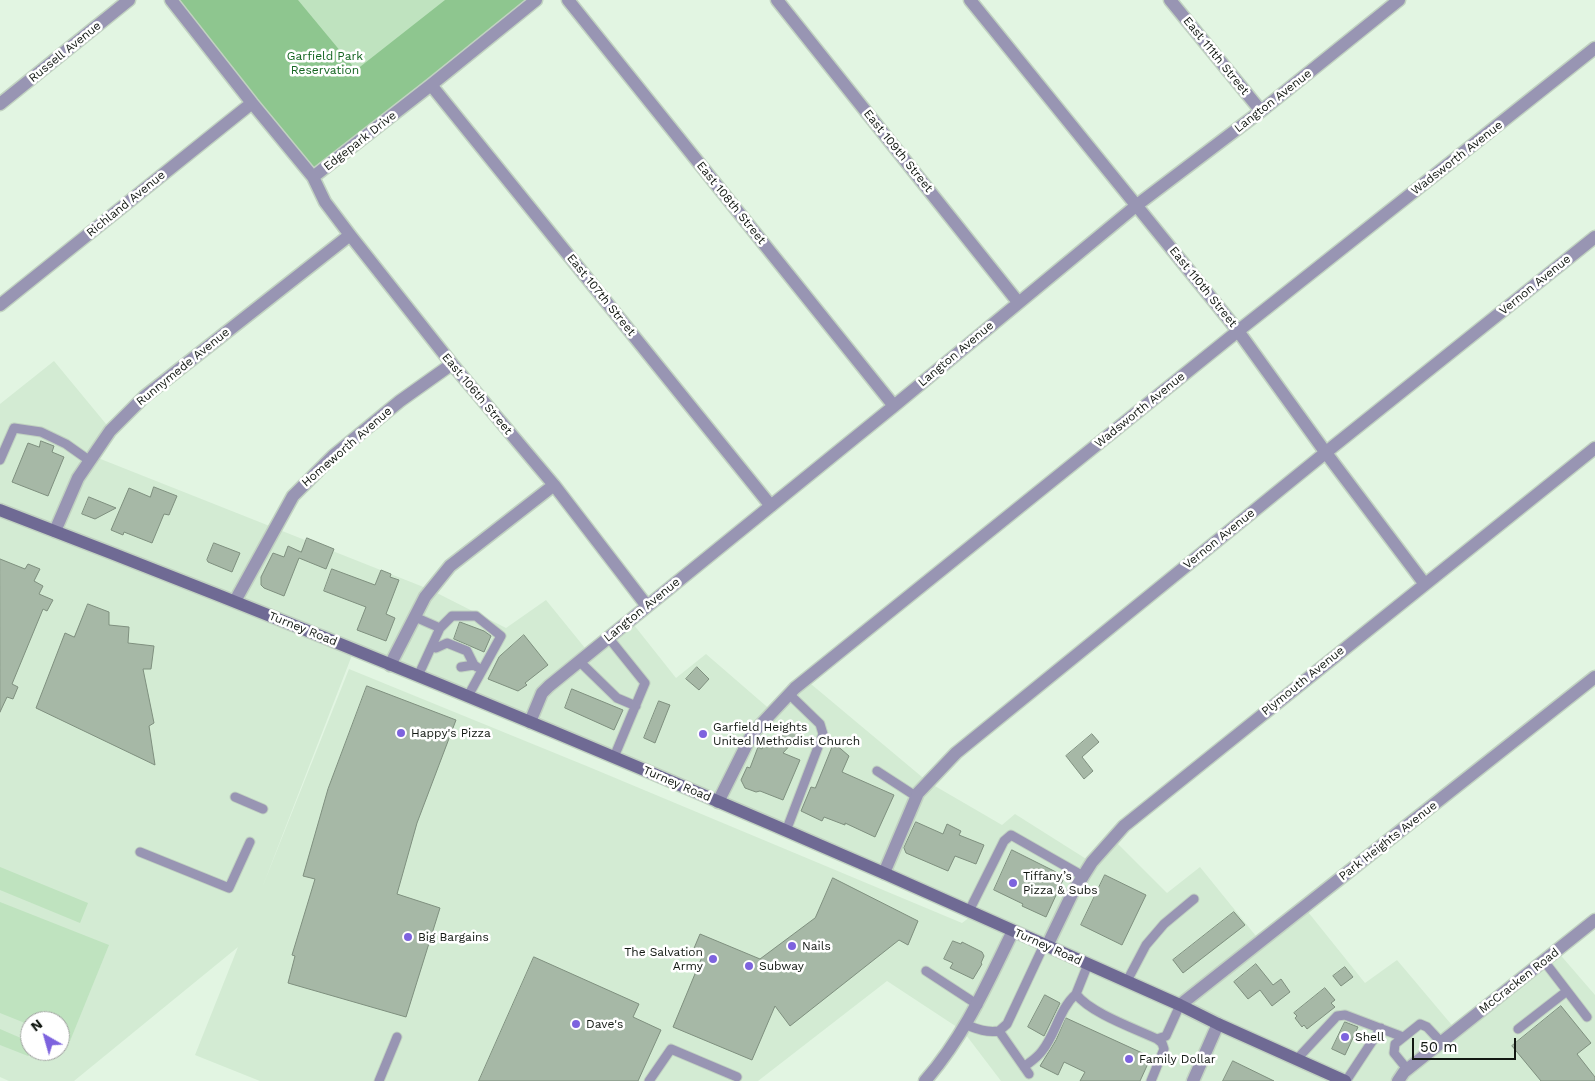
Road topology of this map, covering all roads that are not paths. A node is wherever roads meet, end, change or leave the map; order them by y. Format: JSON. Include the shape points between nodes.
{"nodes":[{"id":1,"x":129,"y":0,"type":"edge"},
{"id":2,"x":171,"y":0,"type":"edge"},
{"id":3,"x":536,"y":0,"type":"edge"},
{"id":4,"x":568,"y":0,"type":"edge"},
{"id":5,"x":777,"y":0,"type":"edge"},
{"id":6,"x":970,"y":0,"type":"edge"},
{"id":7,"x":1170,"y":0,"type":"edge"},
{"id":8,"x":1399,"y":0,"type":"edge"},
{"id":9,"x":1595,"y":48,"type":"edge"},
{"id":10,"x":431,"y":85,"type":"junction"},
{"id":11,"x":252,"y":103,"type":"junction"},
{"id":12,"x":0,"y":104,"type":"edge"},
{"id":13,"x":1261,"y":111,"type":"junction"},
{"id":14,"x":313,"y":177,"type":"junction"},
{"id":15,"x":1137,"y":205,"type":"junction"},
{"id":16,"x":350,"y":235,"type":"junction"},
{"id":17,"x":1595,"y":238,"type":"edge"},
{"id":18,"x":1018,"y":302,"type":"junction"},
{"id":19,"x":0,"y":305,"type":"edge"},
{"id":20,"x":1238,"y":331,"type":"junction"},
{"id":21,"x":452,"y":364,"type":"junction"},
{"id":22,"x":894,"y":406,"type":"junction"},
{"id":23,"x":1595,"y":448,"type":"edge"},
{"id":24,"x":1326,"y":453,"type":"junction"},
{"id":25,"x":0,"y":460,"type":"edge"},
{"id":26,"x":90,"y":461,"type":"junction"},
{"id":27,"x":554,"y":485,"type":"junction"},
{"id":28,"x":771,"y":506,"type":"junction"},
{"id":29,"x":0,"y":510,"type":"edge"},
{"id":30,"x":54,"y":531,"type":"junction"},
{"id":31,"x":1424,"y":584,"type":"junction"},
{"id":32,"x":235,"y":601,"type":"junction"},
{"id":33,"x":648,"y":606,"type":"junction"},
{"id":34,"x":415,"y":617,"type":"junction"},
{"id":35,"x":440,"y":628,"type":"junction"},
{"id":36,"x":608,"y":637,"type":"junction"},
{"id":37,"x":436,"y":650,"type":"junction"},
{"id":38,"x":579,"y":661,"type":"junction"},
{"id":39,"x":390,"y":665,"type":"junction"},
{"id":40,"x":461,"y":667,"type":"dead end"},
{"id":41,"x":478,"y":667,"type":"junction"},
{"id":42,"x":418,"y":676,"type":"junction"},
{"id":43,"x":1595,"y":677,"type":"edge"},
{"id":44,"x":789,"y":694,"type":"junction"},
{"id":45,"x":468,"y":696,"type":"junction"},
{"id":46,"x":636,"y":706,"type":"junction"},
{"id":47,"x":530,"y":722,"type":"junction"},
{"id":48,"x":614,"y":757,"type":"junction"},
{"id":49,"x":877,"y":771,"type":"dead end"},
{"id":50,"x":235,"y":797,"type":"dead end"},
{"id":51,"x":916,"y":797,"type":"junction"},
{"id":52,"x":718,"y":802,"type":"junction"},
{"id":53,"x":263,"y":809,"type":"dead end"},
{"id":54,"x":786,"y":831,"type":"junction"},
{"id":55,"x":250,"y":842,"type":"dead end"},
{"id":56,"x":140,"y":852,"type":"dead end"},
{"id":57,"x":884,"y":873,"type":"junction"},
{"id":58,"x":1083,"y":876,"type":"junction"},
{"id":59,"x":1194,"y":899,"type":"dead end"},
{"id":60,"x":969,"y":911,"type":"junction"},
{"id":61,"x":1595,"y":920,"type":"edge"},
{"id":62,"x":1013,"y":931,"type":"junction"},
{"id":63,"x":1046,"y":945,"type":"junction"},
{"id":64,"x":1544,"y":961,"type":"junction"},
{"id":65,"x":1088,"y":964,"type":"junction"},
{"id":66,"x":926,"y":971,"type":"dead end"},
{"id":67,"x":1127,"y":981,"type":"junction"},
{"id":68,"x":1567,"y":991,"type":"junction"},
{"id":69,"x":1076,"y":994,"type":"junction"},
{"id":70,"x":1180,"y":1004,"type":"junction"},
{"id":71,"x":978,"y":1005,"type":"junction"},
{"id":72,"x":1587,"y":1017,"type":"dead end"},
{"id":73,"x":1218,"y":1024,"type":"junction"},
{"id":74,"x":967,"y":1025,"type":"junction"},
{"id":75,"x":1380,"y":1028,"type":"junction"},
{"id":76,"x":1518,"y":1029,"type":"dead end"},
{"id":77,"x":998,"y":1031,"type":"junction"},
{"id":78,"x":397,"y":1037,"type":"dead end"},
{"id":79,"x":1403,"y":1037,"type":"junction"},
{"id":80,"x":1157,"y":1039,"type":"junction"},
{"id":81,"x":1442,"y":1042,"type":"junction"},
{"id":82,"x":1297,"y":1059,"type":"junction"},
{"id":83,"x":1407,"y":1069,"type":"junction"},
{"id":84,"x":737,"y":1077,"type":"dead end"},
{"id":85,"x":379,"y":1081,"type":"edge"},
{"id":86,"x":649,"y":1081,"type":"edge"},
{"id":87,"x":925,"y":1081,"type":"edge"},
{"id":88,"x":1151,"y":1081,"type":"edge"},
{"id":89,"x":1193,"y":1081,"type":"edge"},
{"id":90,"x":1346,"y":1081,"type":"edge"},
{"id":91,"x":1398,"y":1081,"type":"edge"}],
"edges":[{"from":1,"to":12,"type":"street","name":"Russell Avenue"},
{"from":2,"to":11,"type":"street","name":"Edgepark Drive"},
{"from":3,"to":10,"type":"street","name":"Edgepark Drive"},
{"from":4,"to":22,"type":"street","name":"East 108th Street"},
{"from":5,"to":18,"type":"street","name":"East 109th Street"},
{"from":6,"to":15,"type":"street","name":"East 110th Street"},
{"from":7,"to":13,"type":"street","name":"East 111th Street"},
{"from":8,"to":13,"type":"street","name":"Langton Avenue"},
{"from":9,"to":20,"type":"street","name":"Wadsworth Avenue"},
{"from":10,"to":14,"type":"street","name":"Edgepark Drive"},
{"from":10,"to":28,"type":"street","name":"East 107th Street"},
{"from":11,"to":14,"type":"street","name":"Edgepark Drive"},
{"from":11,"to":19,"type":"street","name":"Richland Avenue"},
{"from":13,"to":15,"type":"street","name":"Langton Avenue"},
{"from":14,"to":16,"type":"street","name":"East 106th Street","via":[[325,202]]},
{"from":15,"to":18,"type":"street","name":"Langton Avenue"},
{"from":15,"to":20,"type":"street","name":"East 110th Street"},
{"from":16,"to":21,"type":"street","name":"East 106th Street"},
{"from":16,"to":26,"type":"street","name":"Runnymede Avenue","via":[[144,397],[110,431]]},
{"from":17,"to":24,"type":"street","name":"Vernon Avenue"},
{"from":18,"to":22,"type":"street","name":"Langton Avenue"},
{"from":20,"to":24,"type":"street","name":"East 110th Street"},
{"from":20,"to":44,"type":"street","name":"Wadsworth Avenue"},
{"from":21,"to":27,"type":"street","name":"East 106th Street"},
{"from":21,"to":32,"type":"street","name":"Homeworth Avenue","via":[[400,401],[333,456],[293,496]]},
{"from":22,"to":28,"type":"street","name":"Langton Avenue"},
{"from":23,"to":31,"type":"street","name":"Plymouth Avenue"},
{"from":24,"to":31,"type":"street","name":"East 110th Street"},
{"from":24,"to":51,"type":"street","name":"Vernon Avenue","via":[[956,753]]},
{"from":25,"to":26,"type":"lane","via":[[14,428],[41,432]]},
{"from":26,"to":30,"type":"street","name":"Runnymede Avenue","via":[[78,478]]},
{"from":27,"to":33,"type":"street","name":"East 106th Street"},
{"from":27,"to":34,"type":"street","via":[[450,566],[425,597]]},
{"from":28,"to":33,"type":"street","name":"Langton Avenue"},
{"from":29,"to":30,"type":"main road","name":"Turney Road"},
{"from":30,"to":32,"type":"main road","name":"Turney Road"},
{"from":31,"to":58,"type":"street","name":"Plymouth Avenue","via":[[1124,826]]},
{"from":32,"to":39,"type":"main road","name":"Turney Road"},
{"from":33,"to":36,"type":"street","name":"Langton Avenue"},
{"from":34,"to":35,"type":"lane"},
{"from":34,"to":39,"type":"street"},
{"from":35,"to":37,"type":"lane"},
{"from":35,"to":41,"type":"lane","via":[[452,616],[476,616],[501,636]]},
{"from":36,"to":38,"type":"street","name":"Langton Avenue"},
{"from":36,"to":46,"type":"lane","via":[[645,683]]},
{"from":37,"to":41,"type":"lane","via":[[447,643],[467,651]]},
{"from":37,"to":42,"type":"lane"},
{"from":38,"to":46,"type":"lane","via":[[614,695]]},
{"from":38,"to":47,"type":"street","name":"Langton Avenue","via":[[542,693]]},
{"from":39,"to":42,"type":"main road","name":"Turney Road"},
{"from":40,"to":41,"type":"lane"},
{"from":41,"to":45,"type":"lane"},
{"from":42,"to":45,"type":"main road","name":"Turney Road"},
{"from":43,"to":70,"type":"street","name":"Park Heights Avenue"},
{"from":44,"to":52,"type":"street","name":"Wadsworth Avenue","via":[[752,734]]},
{"from":44,"to":54,"type":"lane","via":[[820,724],[822,734]]},
{"from":45,"to":47,"type":"main road","name":"Turney Road"},
{"from":46,"to":48,"type":"lane"},
{"from":47,"to":48,"type":"main road","name":"Turney Road"},
{"from":48,"to":52,"type":"main road","name":"Turney Road"},
{"from":49,"to":51,"type":"lane"},
{"from":50,"to":53,"type":"lane"},
{"from":51,"to":57,"type":"street","name":"Vernon Avenue"},
{"from":52,"to":54,"type":"main road","name":"Turney Road"},
{"from":54,"to":57,"type":"main road","name":"Turney Road"},
{"from":55,"to":56,"type":"lane","via":[[229,888]]},
{"from":57,"to":60,"type":"main road","name":"Turney Road"},
{"from":58,"to":60,"type":"lane","via":[[1011,836],[1004,841]]},
{"from":58,"to":63,"type":"street","name":"Plymouth Avenue"},
{"from":59,"to":67,"type":"lane","via":[[1164,924],[1146,945]]},
{"from":60,"to":62,"type":"main road","name":"Turney Road"},
{"from":61,"to":64,"type":"street","name":"McCracken Road"},
{"from":62,"to":63,"type":"main road","name":"Turney Road"},
{"from":62,"to":71,"type":"street"},
{"from":63,"to":65,"type":"main road","name":"Turney Road"},
{"from":63,"to":77,"type":"lane","via":[[1007,1024]]},
{"from":64,"to":68,"type":"lane"},
{"from":64,"to":81,"type":"street","name":"McCracken Road"},
{"from":65,"to":67,"type":"main road","name":"Turney Road"},
{"from":65,"to":69,"type":"lane"},
{"from":66,"to":71,"type":"lane"},
{"from":67,"to":70,"type":"main road","name":"Turney Road"},
{"from":68,"to":72,"type":"lane"},
{"from":68,"to":76,"type":"lane"},
{"from":69,"to":77,"type":"lane","via":[[1064,1009],[1041,1053],[1027,1070]]},
{"from":69,"to":80,"type":"lane","via":[[1108,1016]]},
{"from":70,"to":73,"type":"main road","name":"Turney Road"},
{"from":70,"to":80,"type":"lane","via":[[1166,1036]]},
{"from":71,"to":74,"type":"street"},
{"from":73,"to":82,"type":"main road","name":"Turney Road"},
{"from":73,"to":89,"type":"street"},
{"from":74,"to":77,"type":"lane","via":[[982,1031]]},
{"from":74,"to":87,"type":"street"},
{"from":75,"to":79,"type":"lane"},
{"from":75,"to":82,"type":"lane","via":[[1345,1015],[1338,1016]]},
{"from":75,"to":90,"type":"lane"},
{"from":78,"to":85,"type":"lane"},
{"from":79,"to":81,"type":"lane","via":[[1420,1024]]},
{"from":79,"to":83,"type":"lane","via":[[1394,1044],[1394,1052]]},
{"from":80,"to":88,"type":"lane","via":[[1164,1050]]},
{"from":81,"to":83,"type":"street","name":"McCracken Road"},
{"from":82,"to":90,"type":"main road","name":"Turney Road"},
{"from":83,"to":91,"type":"street","name":"McCracken Road"},
{"from":84,"to":86,"type":"lane","via":[[671,1049]]}]}
